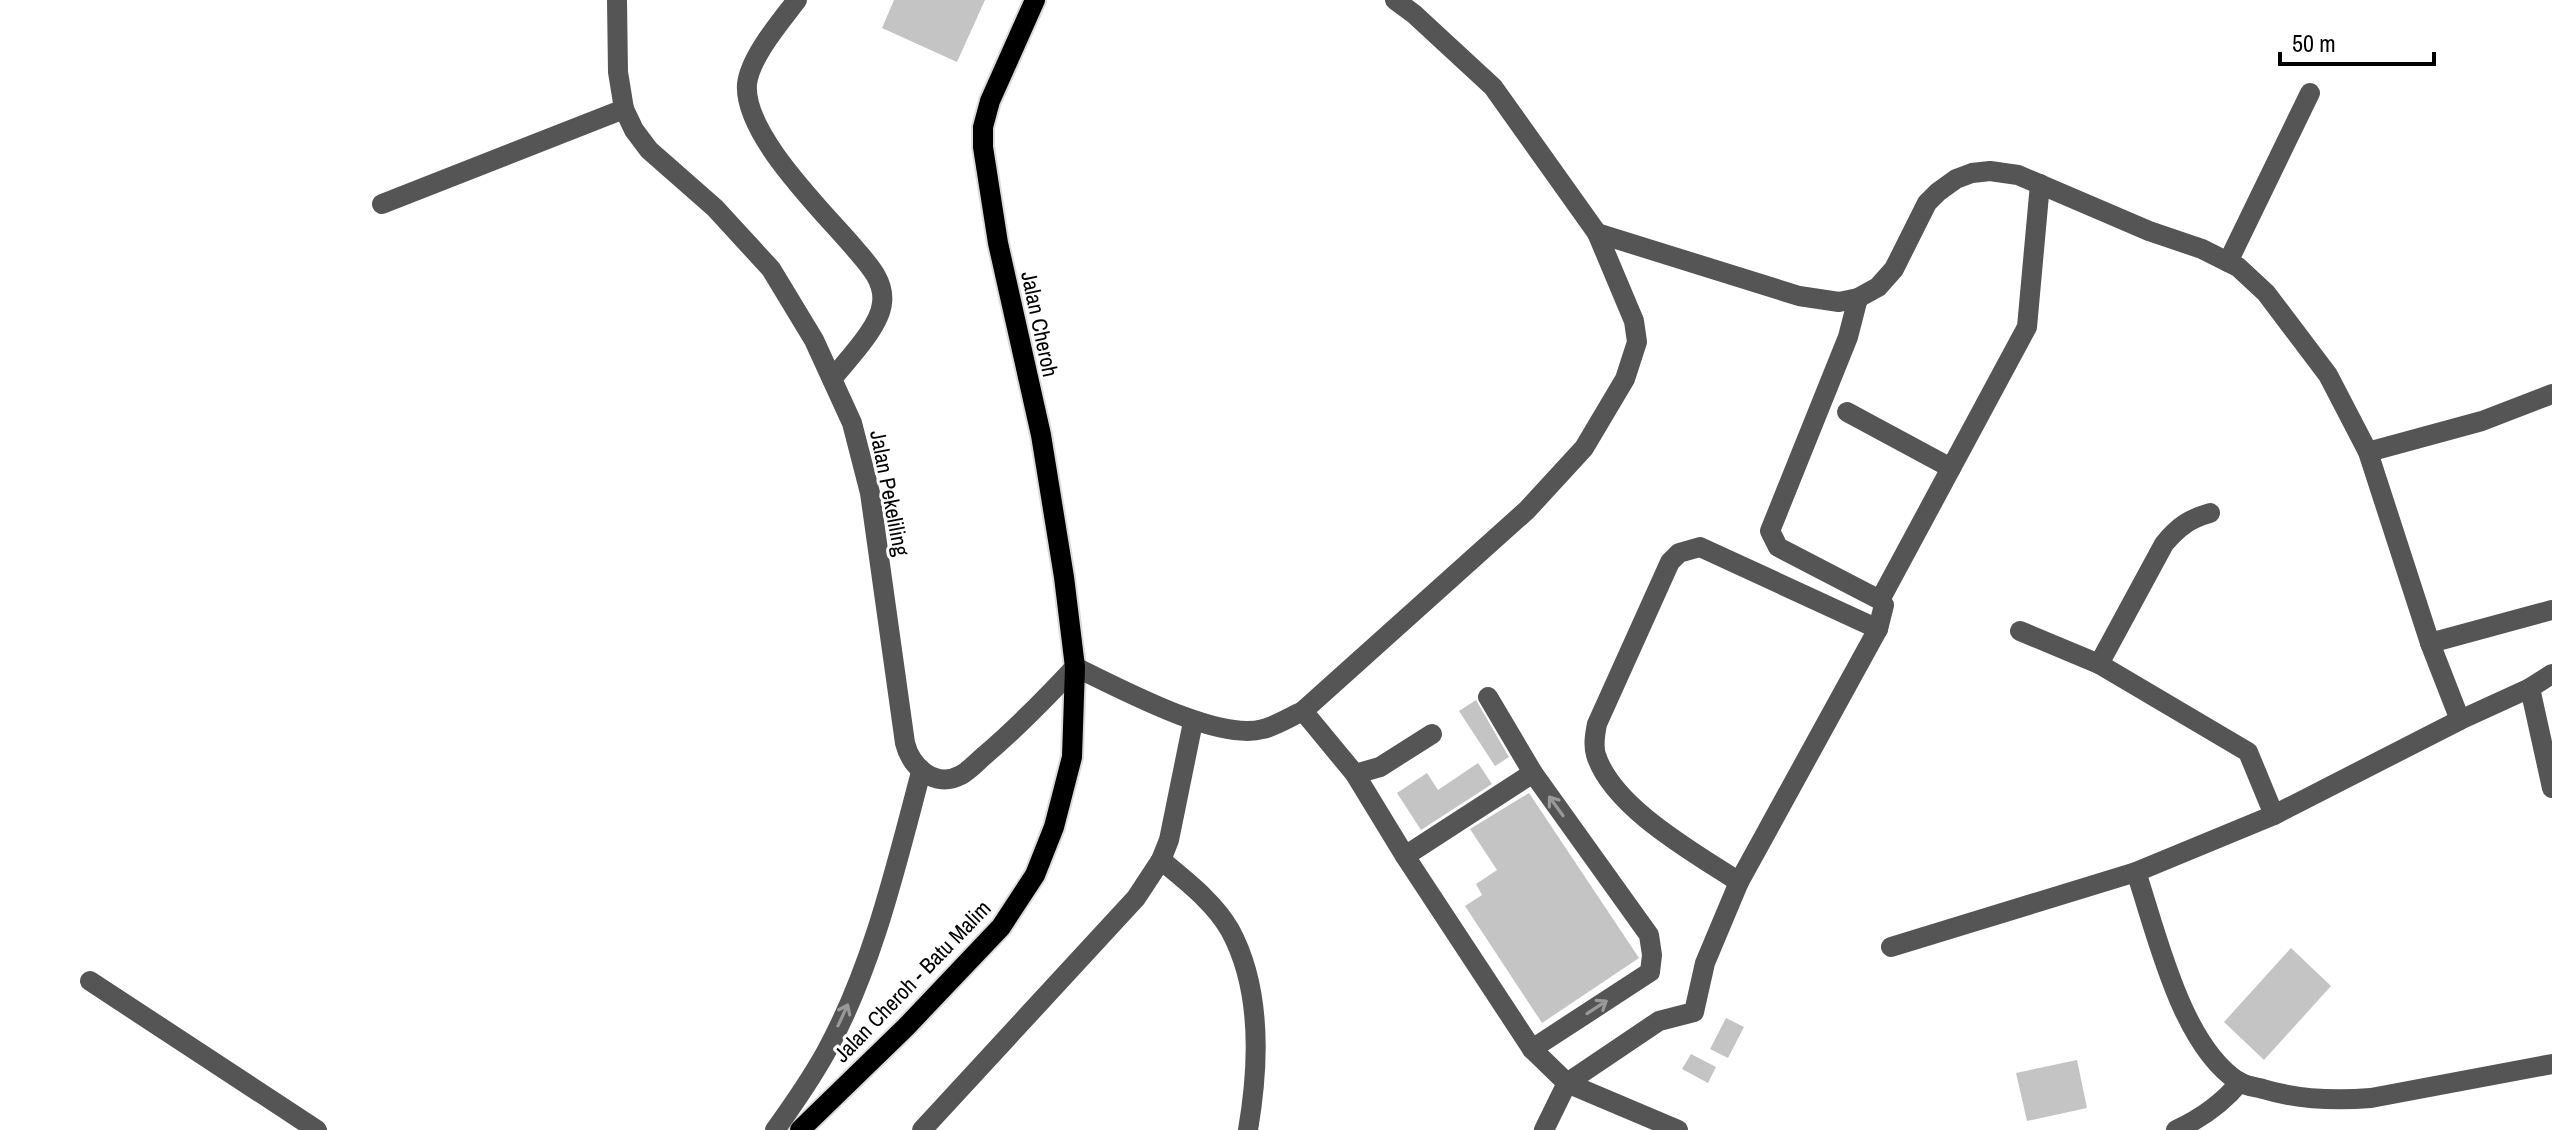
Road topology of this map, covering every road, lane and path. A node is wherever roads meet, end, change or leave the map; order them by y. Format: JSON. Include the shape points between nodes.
{"nodes":[{"id":1,"x":617,"y":0,"type":"edge"},
{"id":2,"x":797,"y":0,"type":"edge"},
{"id":3,"x":1035,"y":0,"type":"edge"},
{"id":4,"x":1395,"y":0,"type":"edge"},
{"id":5,"x":2310,"y":93,"type":"dead end"},
{"id":6,"x":624,"y":109,"type":"junction"},
{"id":7,"x":2040,"y":184,"type":"junction"},
{"id":8,"x":382,"y":204,"type":"dead end"},
{"id":9,"x":1597,"y":233,"type":"junction"},
{"id":10,"x":2228,"y":262,"type":"junction"},
{"id":11,"x":1858,"y":298,"type":"junction"},
{"id":12,"x":832,"y":379,"type":"junction"},
{"id":13,"x":2552,"y":394,"type":"edge"},
{"id":14,"x":1847,"y":412,"type":"dead end"},
{"id":15,"x":2368,"y":452,"type":"junction"},
{"id":16,"x":1951,"y":468,"type":"junction"},
{"id":17,"x":2210,"y":513,"type":"dead end"},
{"id":18,"x":1880,"y":600,"type":"junction"},
{"id":19,"x":2552,"y":610,"type":"edge"},
{"id":20,"x":1878,"y":629,"type":"junction"},
{"id":21,"x":2020,"y":631,"type":"dead end"},
{"id":22,"x":2430,"y":643,"type":"junction"},
{"id":23,"x":2099,"y":664,"type":"junction"},
{"id":24,"x":1075,"y":667,"type":"junction"},
{"id":25,"x":2552,"y":674,"type":"edge"},
{"id":26,"x":2530,"y":688,"type":"junction"},
{"id":27,"x":1488,"y":697,"type":"dead end"},
{"id":28,"x":1303,"y":711,"type":"junction"},
{"id":29,"x":2460,"y":720,"type":"junction"},
{"id":30,"x":1193,"y":722,"type":"junction"},
{"id":31,"x":1432,"y":734,"type":"dead end"},
{"id":32,"x":921,"y":772,"type":"junction"},
{"id":33,"x":1533,"y":773,"type":"junction"},
{"id":34,"x":1355,"y":774,"type":"junction"},
{"id":35,"x":2552,"y":788,"type":"edge"},
{"id":36,"x":2274,"y":815,"type":"junction"},
{"id":37,"x":1405,"y":856,"type":"junction"},
{"id":38,"x":1161,"y":860,"type":"junction"},
{"id":39,"x":2136,"y":872,"type":"junction"},
{"id":40,"x":1739,"y":882,"type":"junction"},
{"id":41,"x":1891,"y":947,"type":"dead end"},
{"id":42,"x":90,"y":981,"type":"dead end"},
{"id":43,"x":1532,"y":1049,"type":"junction"},
{"id":44,"x":2552,"y":1064,"type":"edge"},
{"id":45,"x":2240,"y":1082,"type":"junction"},
{"id":46,"x":1567,"y":1083,"type":"junction"},
{"id":47,"x":317,"y":1130,"type":"edge"},
{"id":48,"x":775,"y":1130,"type":"edge"},
{"id":49,"x":800,"y":1130,"type":"edge"},
{"id":50,"x":922,"y":1130,"type":"edge"},
{"id":51,"x":1248,"y":1130,"type":"edge"},
{"id":52,"x":1544,"y":1130,"type":"edge"},
{"id":53,"x":1678,"y":1130,"type":"edge"},
{"id":54,"x":2176,"y":1130,"type":"edge"}],
"edges":[{"from":1,"to":6,"type":"street","name":"Jalan Pekeliling"},
{"from":2,"to":12,"type":"street","via":[[754,63],[747,83],[749,103],[758,129],[780,161],[873,270],[882,294],[877,321]]},
{"from":3,"to":24,"type":"main road","name":"Jalan Cheroh","via":[[990,101],[983,147],[998,243],[1041,435]]},
{"from":4,"to":9,"type":"street","via":[[1493,87]]},
{"from":5,"to":10,"type":"street"},
{"from":6,"to":8,"type":"street"},
{"from":6,"to":12,"type":"street","name":"Jalan Pekeliling","via":[[649,150],[715,208],[771,269]]},
{"from":7,"to":10,"type":"street"},
{"from":7,"to":11,"type":"street","via":[[1990,171],[1956,179],[1927,203],[1894,269]]},
{"from":7,"to":16,"type":"street","via":[[2027,327]]},
{"from":9,"to":11,"type":"street","via":[[1799,296],[1824,302]]},
{"from":9,"to":28,"type":"street","via":[[1634,321],[1637,342],[1625,379],[1584,448],[1527,510]]},
{"from":10,"to":15,"type":"street","via":[[2266,293],[2328,375]]},
{"from":11,"to":18,"type":"street","via":[[1848,337],[1770,531],[1778,547]]},
{"from":12,"to":32,"type":"street","name":"Jalan Pekeliling","via":[[852,423],[870,493],[905,743],[909,759]]},
{"from":13,"to":15,"type":"street","via":[[2482,421]]},
{"from":14,"to":16,"type":"street"},
{"from":15,"to":22,"type":"street"},
{"from":16,"to":18,"type":"street"},
{"from":17,"to":23,"type":"street","via":[[2178,527],[2164,544]]},
{"from":18,"to":20,"type":"street","via":[[1884,605]]},
{"from":19,"to":22,"type":"street"},
{"from":20,"to":40,"type":"street"},
{"from":20,"to":40,"type":"street","via":[[1700,547],[1679,553],[1670,562],[1597,724],[1594,745],[1614,785],[1651,824]]},
{"from":21,"to":23,"type":"street"},
{"from":22,"to":29,"type":"street"},
{"from":23,"to":36,"type":"street","via":[[2248,752]]},
{"from":24,"to":30,"type":"street"},
{"from":24,"to":32,"type":"street","via":[[1022,724],[961,775],[943,780]]},
{"from":24,"to":49,"type":"main road","name":"Jalan Cheroh - Batu Malim","via":[[1072,757],[1035,875],[1001,927]]},
{"from":25,"to":26,"type":"street"},
{"from":26,"to":29,"type":"street"},
{"from":26,"to":35,"type":"street"},
{"from":27,"to":33,"type":"street"},
{"from":28,"to":30,"type":"street","via":[[1262,730]]},
{"from":28,"to":34,"type":"street"},
{"from":29,"to":36,"type":"street"},
{"from":30,"to":38,"type":"street"},
{"from":31,"to":34,"type":"street","via":[[1380,767]]},
{"from":48,"to":32,"type":"street","one_way":true,"via":[[826,1052],[853,994]]},
{"from":33,"to":37,"type":"street"},
{"from":43,"to":33,"type":"street","one_way":true,"via":[[1650,972],[1652,955],[1649,935]]},
{"from":34,"to":37,"type":"street"},
{"from":36,"to":39,"type":"street"},
{"from":37,"to":43,"type":"street"},
{"from":38,"to":50,"type":"street","via":[[1136,898]]},
{"from":38,"to":51,"type":"street","via":[[1202,894],[1229,929],[1245,966],[1254,1013]]},
{"from":39,"to":41,"type":"street"},
{"from":39,"to":45,"type":"street","via":[[2189,1022],[2209,1054]]},
{"from":40,"to":46,"type":"street","via":[[1705,963],[1694,1012],[1659,1021]]},
{"from":42,"to":47,"type":"street"},
{"from":43,"to":46,"type":"street"},
{"from":44,"to":45,"type":"street","via":[[2344,1100],[2295,1097]]},
{"from":45,"to":54,"type":"street","via":[[2224,1101]]},
{"from":46,"to":52,"type":"street"},
{"from":46,"to":53,"type":"street"}]}
